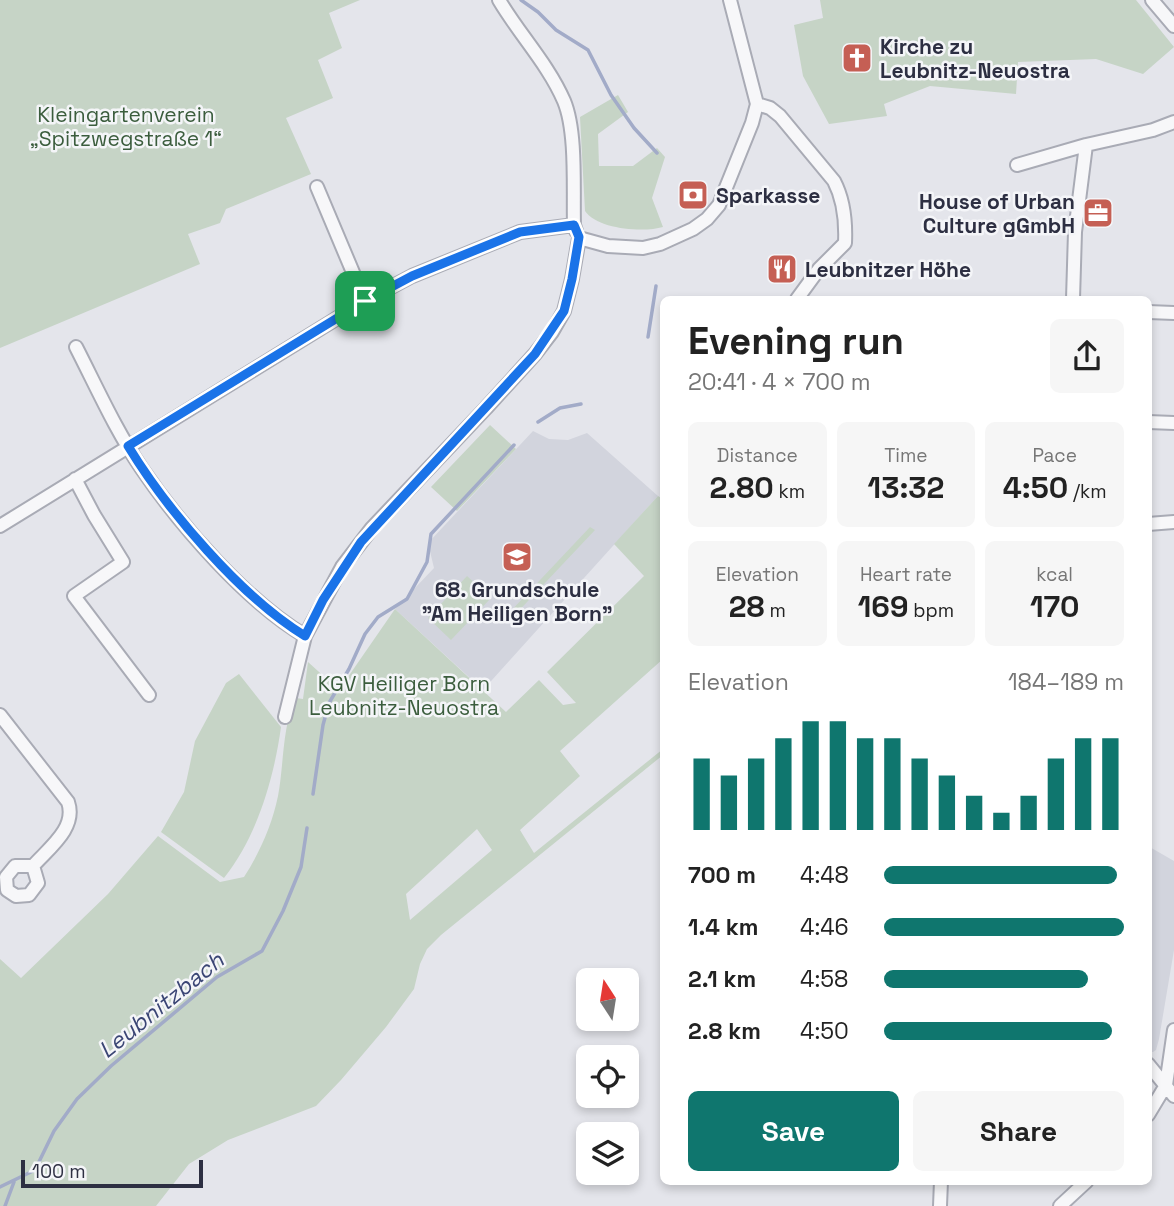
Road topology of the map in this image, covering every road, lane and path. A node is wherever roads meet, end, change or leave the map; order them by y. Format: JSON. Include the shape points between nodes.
{"nodes":[{"id":1,"x":499,"y":0,"type":"edge"},
{"id":2,"x":730,"y":0,"type":"edge"},
{"id":3,"x":1152,"y":0,"type":"edge"},
{"id":4,"x":1174,"y":26,"type":"edge"},
{"id":5,"x":757,"y":104,"type":"junction"},
{"id":6,"x":1174,"y":122,"type":"edge"},
{"id":7,"x":1086,"y":145,"type":"junction"},
{"id":8,"x":1017,"y":166,"type":"dead end"},
{"id":9,"x":317,"y":187,"type":"dead end"},
{"id":10,"x":576,"y":231,"type":"junction"},
{"id":11,"x":799,"y":296,"type":"edge"},
{"id":12,"x":1073,"y":296,"type":"edge"},
{"id":13,"x":365,"y":301,"type":"junction"},
{"id":14,"x":1152,"y":312,"type":"edge"},
{"id":15,"x":1174,"y":313,"type":"edge"},
{"id":16,"x":76,"y":347,"type":"dead end"},
{"id":17,"x":1152,"y":422,"type":"edge"},
{"id":18,"x":1174,"y":423,"type":"edge"},
{"id":19,"x":128,"y":446,"type":"junction"},
{"id":20,"x":75,"y":479,"type":"junction"},
{"id":21,"x":1174,"y":523,"type":"edge"},
{"id":22,"x":1152,"y":524,"type":"edge"},
{"id":23,"x":0,"y":526,"type":"edge"},
{"id":24,"x":305,"y":636,"type":"junction"},
{"id":25,"x":149,"y":695,"type":"dead end"},
{"id":26,"x":0,"y":715,"type":"edge"},
{"id":27,"x":285,"y":717,"type":"dead end"},
{"id":28,"x":33,"y":866,"type":"dead end"},
{"id":29,"x":1174,"y":1030,"type":"edge"},
{"id":30,"x":1152,"y":1069,"type":"edge"},
{"id":31,"x":1170,"y":1091,"type":"edge"},
{"id":32,"x":1152,"y":1111,"type":"edge"},
{"id":33,"x":941,"y":1185,"type":"edge"},
{"id":34,"x":1083,"y":1185,"type":"edge"},
{"id":35,"x":940,"y":1206,"type":"edge"},
{"id":36,"x":1060,"y":1206,"type":"edge"}],
"edges":[{"from":1,"to":10,"type":"street","via":[[564,101],[571,134]]},
{"from":2,"to":5,"type":"street"},
{"from":3,"to":4,"type":"street"},
{"from":5,"to":10,"type":"street","via":[[719,205],[707,219],[678,237],[643,247],[608,246]]},
{"from":5,"to":11,"type":"street","via":[[779,117],[839,191],[845,243]]},
{"from":6,"to":7,"type":"street"},
{"from":7,"to":8,"type":"street"},
{"from":7,"to":12,"type":"street","via":[[1075,232]]},
{"from":9,"to":13,"type":"street"},
{"from":10,"to":13,"type":"street","via":[[520,232],[412,276]]},
{"from":10,"to":24,"type":"street","via":[[572,279],[564,311],[552,332],[361,542]]},
{"from":13,"to":19,"type":"street"},
{"from":14,"to":15,"type":"street"},
{"from":16,"to":19,"type":"street"},
{"from":17,"to":18,"type":"street"},
{"from":19,"to":20,"type":"street"},
{"from":19,"to":24,"type":"street","via":[[229,574]]},
{"from":20,"to":23,"type":"street"},
{"from":20,"to":25,"type":"street","via":[[123,562],[74,596]]},
{"from":21,"to":22,"type":"street"},
{"from":24,"to":27,"type":"street"},
{"from":26,"to":28,"type":"street","via":[[72,812],[70,823]]},
{"from":29,"to":31,"type":"street"},
{"from":30,"to":31,"type":"street"},
{"from":31,"to":32,"type":"street"},
{"from":33,"to":35,"type":"street"},
{"from":34,"to":36,"type":"street"}]}
